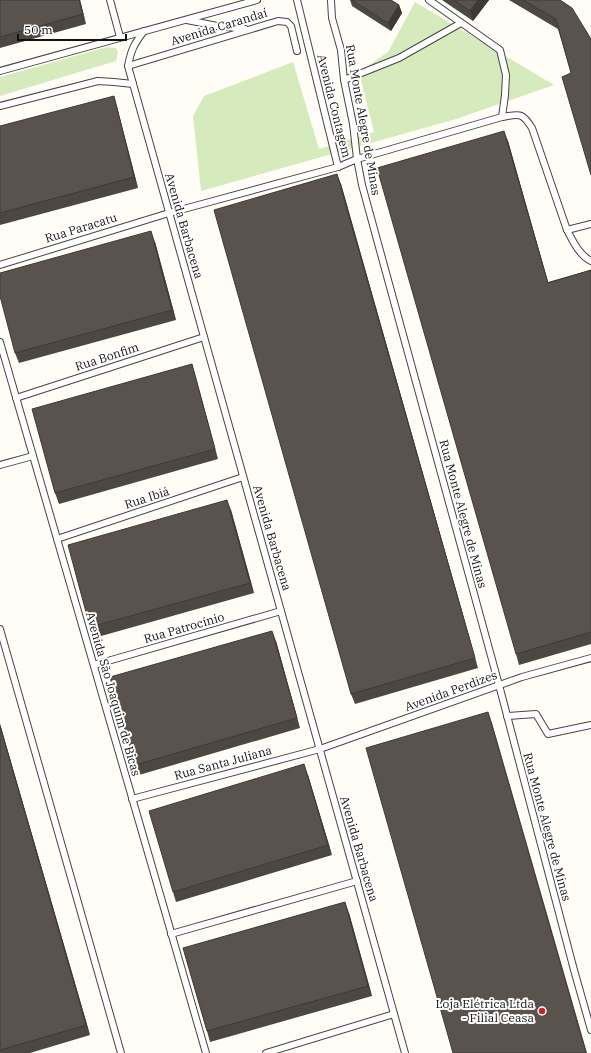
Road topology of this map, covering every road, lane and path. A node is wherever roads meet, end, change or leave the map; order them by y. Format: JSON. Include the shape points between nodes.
{"nodes":[{"id":1,"x":110,"y":0,"type":"edge"},
{"id":2,"x":257,"y":0,"type":"edge"},
{"id":3,"x":297,"y":0,"type":"edge"},
{"id":4,"x":331,"y":0,"type":"edge"},
{"id":5,"x":429,"y":0,"type":"edge"},
{"id":6,"x":186,"y":19,"type":"junction"},
{"id":7,"x":461,"y":23,"type":"junction"},
{"id":8,"x":249,"y":30,"type":"junction"},
{"id":9,"x":144,"y":31,"type":"junction"},
{"id":10,"x":120,"y":37,"type":"junction"},
{"id":11,"x":297,"y":51,"type":"dead end"},
{"id":12,"x":128,"y":66,"type":"junction"},
{"id":13,"x":0,"y":71,"type":"edge"},
{"id":14,"x":344,"y":80,"type":"junction"},
{"id":15,"x":133,"y":84,"type":"junction"},
{"id":16,"x":0,"y":106,"type":"edge"},
{"id":17,"x":502,"y":117,"type":"junction"},
{"id":18,"x":357,"y":159,"type":"junction"},
{"id":19,"x":338,"y":167,"type":"junction"},
{"id":20,"x":169,"y":213,"type":"junction"},
{"id":21,"x":591,"y":224,"type":"edge"},
{"id":22,"x":567,"y":230,"type":"junction"},
{"id":23,"x":591,"y":261,"type":"edge"},
{"id":24,"x":0,"y":265,"type":"edge"},
{"id":25,"x":204,"y":337,"type":"junction"},
{"id":26,"x":0,"y":342,"type":"edge"},
{"id":27,"x":16,"y":398,"type":"junction"},
{"id":28,"x":33,"y":456,"type":"junction"},
{"id":29,"x":0,"y":465,"type":"edge"},
{"id":30,"x":244,"y":477,"type":"junction"},
{"id":31,"x":57,"y":539,"type":"junction"},
{"id":32,"x":281,"y":612,"type":"junction"},
{"id":33,"x":0,"y":629,"type":"edge"},
{"id":34,"x":591,"y":658,"type":"edge"},
{"id":35,"x":94,"y":666,"type":"junction"},
{"id":36,"x":499,"y":685,"type":"junction"},
{"id":37,"x":507,"y":716,"type":"junction"},
{"id":38,"x":591,"y":725,"type":"edge"},
{"id":39,"x":320,"y":749,"type":"junction"},
{"id":40,"x":132,"y":799,"type":"junction"},
{"id":41,"x":357,"y":881,"type":"junction"},
{"id":42,"x":171,"y":934,"type":"junction"},
{"id":43,"x":394,"y":1014,"type":"junction"},
{"id":44,"x":591,"y":1030,"type":"edge"},
{"id":45,"x":121,"y":1053,"type":"edge"},
{"id":46,"x":206,"y":1053,"type":"edge"},
{"id":47,"x":266,"y":1053,"type":"edge"},
{"id":48,"x":405,"y":1053,"type":"edge"}],
"edges":[{"from":1,"to":10,"type":"lane"},
{"from":2,"to":6,"type":"lane","name":"Avenida Carandaí"},
{"from":3,"to":19,"type":"lane","name":"Avenida Contagem"},
{"from":4,"to":14,"type":"lane","name":"Rua Monte Alegre de Minas"},
{"from":5,"to":7,"type":"lane"},
{"from":6,"to":8,"type":"lane"},
{"from":6,"to":9,"type":"lane","name":"Avenida Carandaí"},
{"from":7,"to":14,"type":"lane","name":"Avenida Contagem","via":[[398,58]]},
{"from":7,"to":17,"type":"lane","via":[[500,50],[506,75]]},
{"from":8,"to":11,"type":"lane","name":"Avenida Carandaí","via":[[278,21],[287,22],[291,26]]},
{"from":8,"to":12,"type":"lane","name":"Avenida Carandaí"},
{"from":9,"to":10,"type":"lane","name":"Avenida Carandaí"},
{"from":9,"to":12,"type":"lane","name":"Avenida Barbacena","via":[[136,40]]},
{"from":10,"to":13,"type":"lane","name":"Avenida Carandaí"},
{"from":12,"to":15,"type":"lane","name":"Avenida Barbacena"},
{"from":14,"to":18,"type":"lane","name":"Rua Monte Alegre de Minas"},
{"from":15,"to":16,"type":"lane","via":[[98,81]]},
{"from":15,"to":20,"type":"lane","name":"Avenida Barbacena"},
{"from":17,"to":18,"type":"lane","name":"Avenida Contagem"},
{"from":17,"to":22,"type":"lane","name":"Avenida Contagem","via":[[526,117]]},
{"from":18,"to":19,"type":"lane","name":"Avenida Contagem"},
{"from":18,"to":36,"type":"lane","name":"Rua Monte Alegre de Minas"},
{"from":19,"to":20,"type":"lane","name":"Rua Paracatu"},
{"from":20,"to":24,"type":"lane","name":"Rua Paracatu"},
{"from":20,"to":25,"type":"lane","name":"Avenida Barbacena"},
{"from":21,"to":22,"type":"lane"},
{"from":22,"to":23,"type":"lane","name":"Avenida Contagem","via":[[579,251]]},
{"from":25,"to":27,"type":"lane","name":"Rua Bonfim"},
{"from":25,"to":30,"type":"lane","name":"Avenida Barbacena"},
{"from":26,"to":27,"type":"lane","name":"Avenida São Joaquim de Bicas"},
{"from":27,"to":28,"type":"lane","name":"Avenida São Joaquim de Bicas"},
{"from":28,"to":29,"type":"lane"},
{"from":28,"to":31,"type":"lane","name":"Avenida São Joaquim de Bicas"},
{"from":30,"to":31,"type":"lane","name":"Rua Ibiá"},
{"from":30,"to":32,"type":"lane","name":"Avenida Barbacena"},
{"from":31,"to":35,"type":"lane","name":"Avenida São Joaquim de Bicas"},
{"from":32,"to":35,"type":"lane","name":"Rua Patrocínio"},
{"from":32,"to":39,"type":"lane","name":"Avenida Barbacena"},
{"from":33,"to":45,"type":"lane"},
{"from":34,"to":36,"type":"lane","name":"Avenida Perdizes"},
{"from":35,"to":40,"type":"lane","name":"Avenida São Joaquim de Bicas"},
{"from":36,"to":37,"type":"lane","name":"Rua Monte Alegre de Minas"},
{"from":36,"to":39,"type":"lane","name":"Avenida Perdizes"},
{"from":37,"to":38,"type":"lane","via":[[536,714],[548,734]]},
{"from":37,"to":44,"type":"lane","name":"Rua Monte Alegre de Minas"},
{"from":39,"to":40,"type":"lane","name":"Rua Santa Juliana"},
{"from":39,"to":41,"type":"lane","name":"Avenida Barbacena"},
{"from":40,"to":42,"type":"lane","name":"Avenida São Joaquim de Bicas"},
{"from":41,"to":42,"type":"lane"},
{"from":41,"to":43,"type":"lane","name":"Avenida Barbacena"},
{"from":42,"to":46,"type":"lane","name":"Avenida São Joaquim de Bicas"},
{"from":43,"to":47,"type":"lane"},
{"from":43,"to":48,"type":"lane","name":"Avenida Barbacena"}]}
